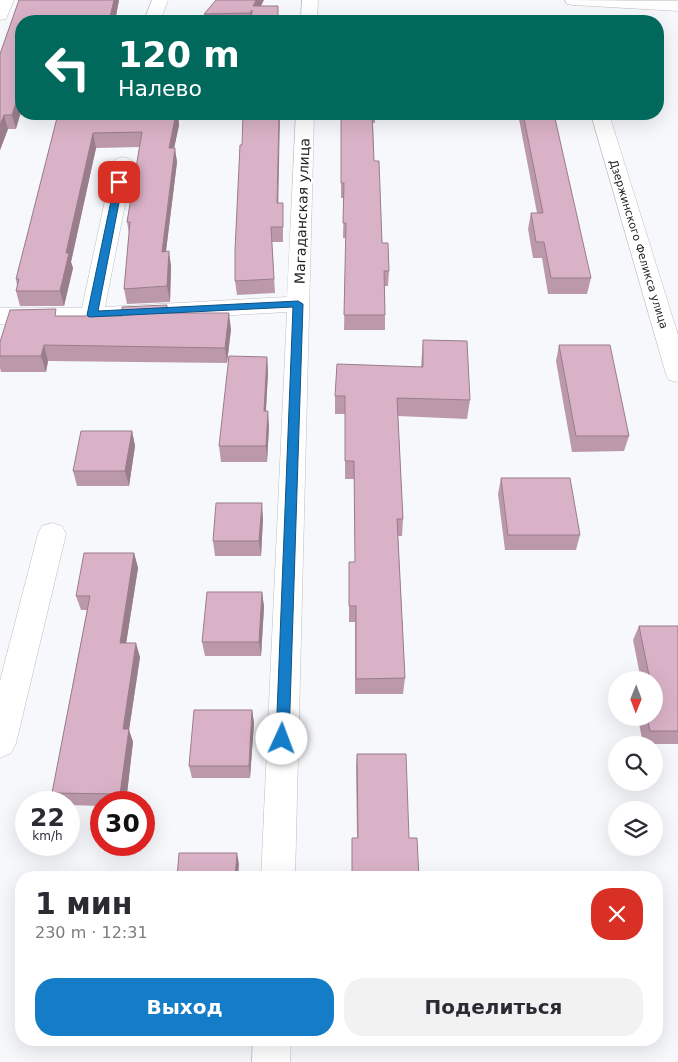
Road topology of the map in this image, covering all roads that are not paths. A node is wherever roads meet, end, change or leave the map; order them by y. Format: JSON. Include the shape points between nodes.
{"nodes":[{"id":1,"x":6,"y":0,"type":"edge"},
{"id":2,"x":160,"y":0,"type":"edge"},
{"id":3,"x":310,"y":0,"type":"edge"},
{"id":4,"x":570,"y":5,"type":"edge"},
{"id":5,"x":678,"y":6,"type":"edge"},
{"id":6,"x":0,"y":15,"type":"edge"},
{"id":7,"x":154,"y":15,"type":"edge"},
{"id":8,"x":309,"y":15,"type":"edge"},
{"id":9,"x":305,"y":120,"type":"edge"},
{"id":10,"x":602,"y":120,"type":"edge"},
{"id":11,"x":123,"y":163,"type":"dead end"},
{"id":12,"x":298,"y":304,"type":"junction"},
{"id":13,"x":92,"y":315,"type":"junction"},
{"id":14,"x":0,"y":316,"type":"edge"},
{"id":15,"x":678,"y":374,"type":"edge"},
{"id":16,"x":52,"y":534,"type":"dead end"},
{"id":17,"x":0,"y":743,"type":"edge"},
{"id":18,"x":278,"y":871,"type":"edge"},
{"id":19,"x":272,"y":1046,"type":"edge"},
{"id":20,"x":271,"y":1062,"type":"edge"}],
"edges":[{"from":1,"to":6,"type":"street"},
{"from":2,"to":7,"type":"street"},
{"from":3,"to":8,"type":"street"},
{"from":4,"to":5,"type":"street"},
{"from":9,"to":12,"type":"street","name":"Магаданская улица"},
{"from":10,"to":15,"type":"street","name":"Дзержинского Феликса улица"},
{"from":11,"to":13,"type":"street"},
{"from":12,"to":13,"type":"street"},
{"from":12,"to":18,"type":"street","name":"Магаданская улица"},
{"from":13,"to":14,"type":"street"},
{"from":16,"to":17,"type":"street"},
{"from":19,"to":20,"type":"street"}]}
